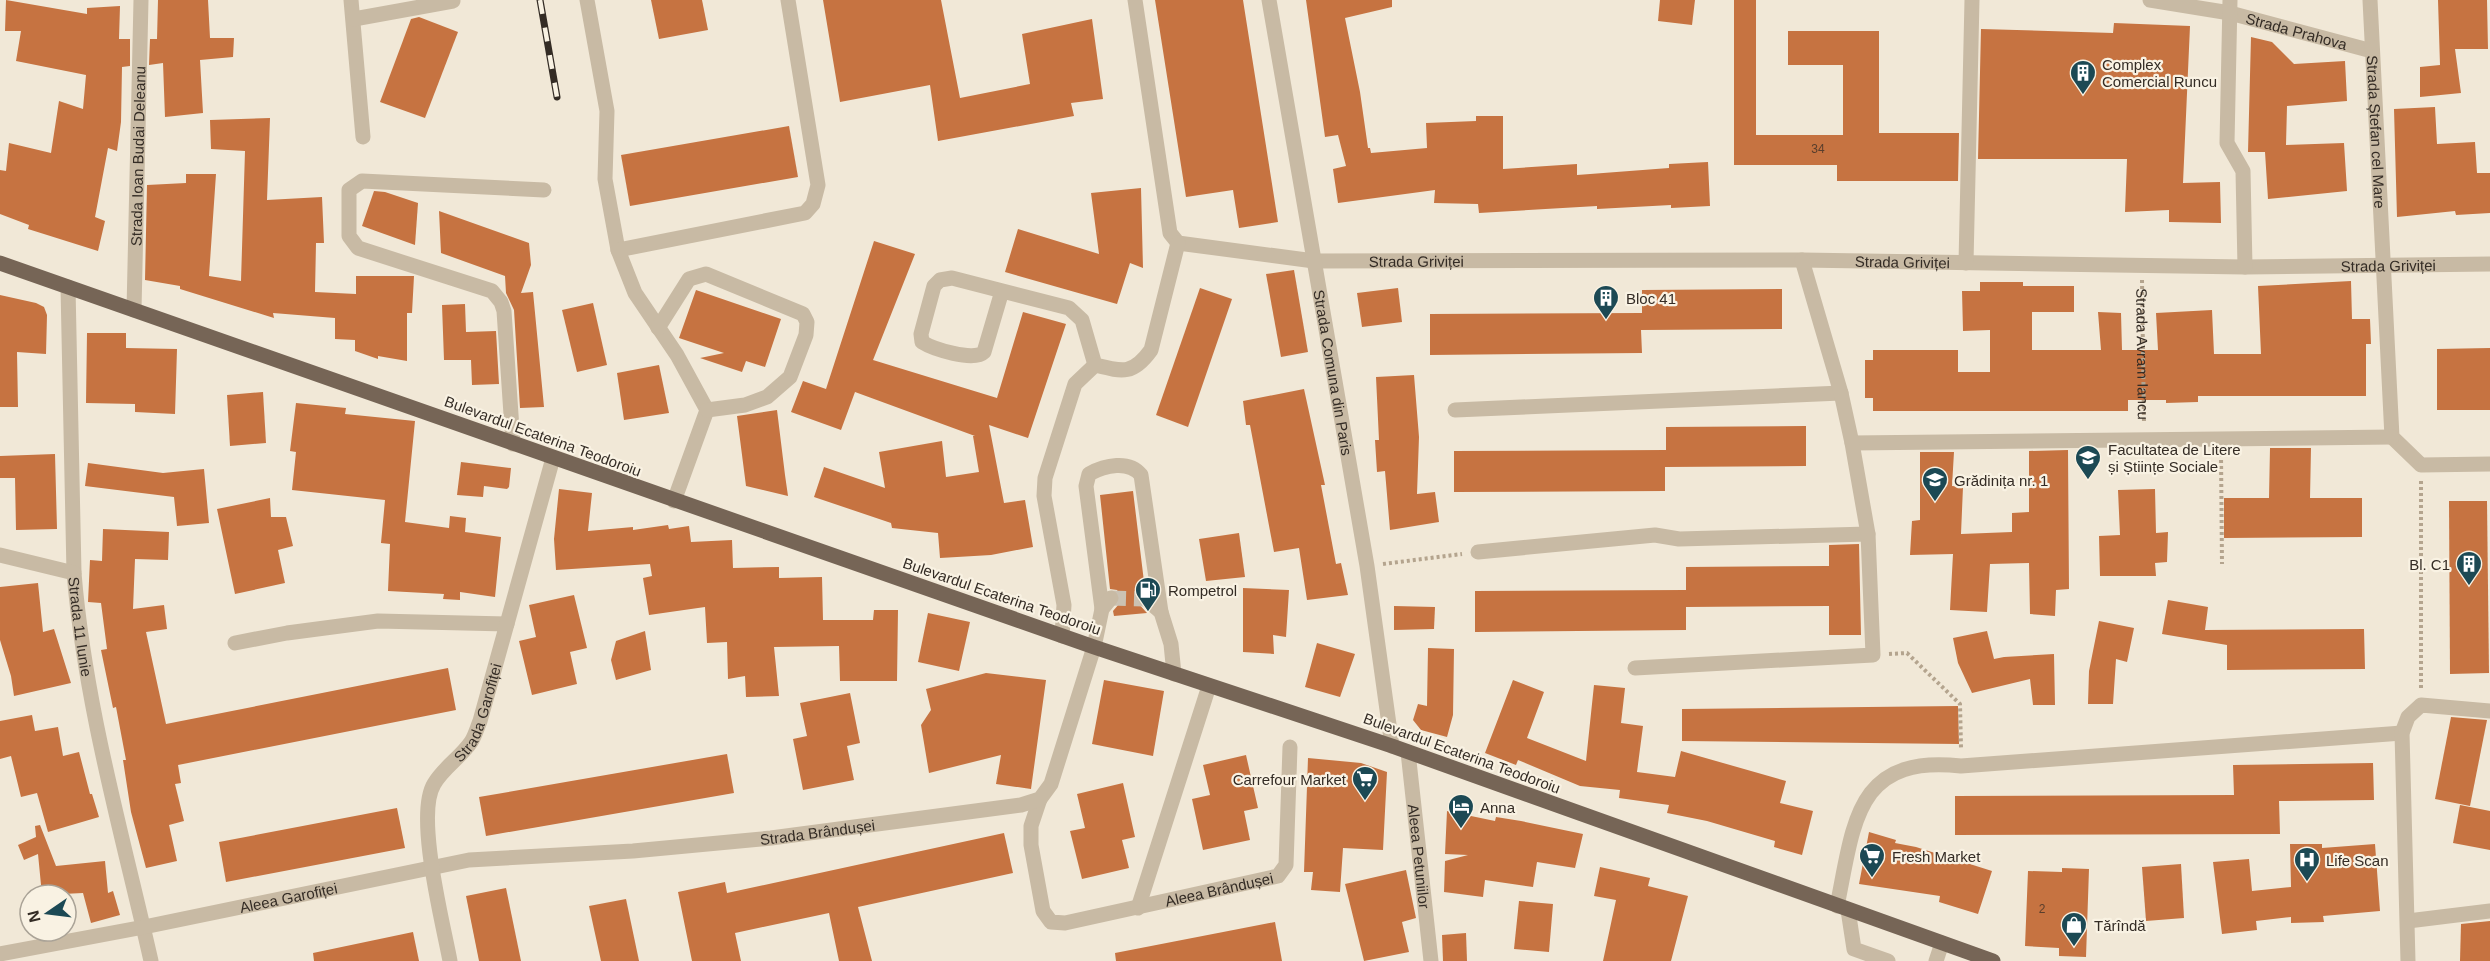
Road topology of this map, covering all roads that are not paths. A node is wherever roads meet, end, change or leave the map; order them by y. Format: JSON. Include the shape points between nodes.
{"nodes":[{"id":1,"x":141,"y":0,"type":"edge"},
{"id":2,"x":351,"y":0,"type":"edge"},
{"id":3,"x":587,"y":0,"type":"edge"},
{"id":4,"x":788,"y":0,"type":"edge"},
{"id":5,"x":1135,"y":0,"type":"edge"},
{"id":6,"x":1269,"y":0,"type":"edge"},
{"id":7,"x":1972,"y":0,"type":"edge"},
{"id":8,"x":2150,"y":0,"type":"edge"},
{"id":9,"x":2370,"y":0,"type":"edge"},
{"id":10,"x":453,"y":1,"type":"edge"},
{"id":11,"x":2230,"y":6,"type":"edge"},
{"id":12,"x":354,"y":19,"type":"junction"},
{"id":13,"x":2372,"y":51,"type":"junction"},
{"id":14,"x":363,"y":137,"type":"dead end"},
{"id":15,"x":544,"y":190,"type":"dead end"},
{"id":16,"x":1178,"y":243,"type":"junction"},
{"id":17,"x":618,"y":250,"type":"junction"},
{"id":18,"x":1802,"y":260,"type":"junction"},
{"id":19,"x":1314,"y":261,"type":"junction"},
{"id":20,"x":0,"y":263,"type":"edge"},
{"id":21,"x":1966,"y":263,"type":"junction"},
{"id":22,"x":2490,"y":264,"type":"edge"},
{"id":23,"x":2383,"y":265,"type":"junction"},
{"id":24,"x":2246,"y":267,"type":"junction"},
{"id":25,"x":68,"y":286,"type":"junction"},
{"id":26,"x":1002,"y":291,"type":"junction"},
{"id":27,"x":134,"y":310,"type":"junction"},
{"id":28,"x":658,"y":328,"type":"junction"},
{"id":29,"x":1095,"y":366,"type":"junction"},
{"id":30,"x":1840,"y":393,"type":"junction"},
{"id":31,"x":707,"y":410,"type":"junction"},
{"id":32,"x":1455,"y":410,"type":"dead end"},
{"id":33,"x":2392,"y":437,"type":"junction"},
{"id":34,"x":1852,"y":443,"type":"junction"},
{"id":35,"x":513,"y":444,"type":"junction"},
{"id":36,"x":553,"y":458,"type":"junction"},
{"id":37,"x":2490,"y":464,"type":"edge"},
{"id":38,"x":674,"y":501,"type":"junction"},
{"id":39,"x":1868,"y":534,"type":"junction"},
{"id":40,"x":1478,"y":552,"type":"road end"},
{"id":41,"x":0,"y":555,"type":"edge"},
{"id":42,"x":74,"y":573,"type":"junction"},
{"id":43,"x":1146,"y":599,"type":"tunnel mouth"},
{"id":44,"x":1161,"y":612,"type":"junction"},
{"id":45,"x":507,"y":624,"type":"junction"},
{"id":46,"x":1062,"y":636,"type":"junction"},
{"id":47,"x":235,"y":643,"type":"dead end"},
{"id":48,"x":1094,"y":647,"type":"junction"},
{"id":49,"x":1635,"y":668,"type":"dead end"},
{"id":50,"x":1174,"y":674,"type":"junction"},
{"id":51,"x":1209,"y":686,"type":"junction"},
{"id":52,"x":2490,"y":711,"type":"edge"},
{"id":53,"x":2402,"y":733,"type":"junction"},
{"id":54,"x":1392,"y":746,"type":"junction"},
{"id":55,"x":1290,"y":747,"type":"dead end"},
{"id":56,"x":1408,"y":752,"type":"junction"},
{"id":57,"x":1040,"y":799,"type":"junction"},
{"id":58,"x":433,"y":866,"type":"junction"},
{"id":59,"x":1138,"y":908,"type":"junction"},
{"id":60,"x":1842,"y":908,"type":"junction"},
{"id":61,"x":2490,"y":911,"type":"edge"},
{"id":62,"x":2408,"y":921,"type":"junction"},
{"id":63,"x":144,"y":927,"type":"junction"},
{"id":64,"x":1942,"y":944,"type":"junction"},
{"id":65,"x":0,"y":954,"type":"edge"},
{"id":66,"x":151,"y":961,"type":"edge"},
{"id":67,"x":450,"y":961,"type":"edge"},
{"id":68,"x":1431,"y":961,"type":"edge"},
{"id":69,"x":1888,"y":961,"type":"edge"},
{"id":70,"x":1936,"y":961,"type":"edge"},
{"id":71,"x":1993,"y":961,"type":"edge"},
{"id":72,"x":2408,"y":961,"type":"edge"}],
"edges":[{"from":1,"to":27,"type":"street","name":"Strada Ioan Budai Deleanu"},
{"from":2,"to":12,"type":"street"},
{"from":3,"to":17,"type":"street","via":[[607,111],[605,179]]},
{"from":4,"to":17,"type":"street","via":[[818,185],[813,204],[805,213]]},
{"from":5,"to":16,"type":"street","via":[[1170,232]]},
{"from":6,"to":19,"type":"street","name":"Strada Comuna din Paris"},
{"from":7,"to":21,"type":"street"},
{"from":8,"to":11,"type":"street","name":"Strada Prahova"},
{"from":9,"to":13,"type":"street","name":"Strada Ștefan cel Mare"},
{"from":10,"to":12,"type":"street"},
{"from":11,"to":13,"type":"street","name":"Strada Prahova"},
{"from":11,"to":24,"type":"street","via":[[2227,143],[2243,171]]},
{"from":12,"to":14,"type":"street"},
{"from":13,"to":23,"type":"street","name":"Strada Ștefan cel Mare"},
{"from":15,"to":35,"type":"street","via":[[362,181],[350,190],[349,236],[358,248],[492,291],[501,302]]},
{"from":16,"to":19,"type":"street","name":"Strada Griviței"},
{"from":16,"to":29,"type":"street","via":[[1151,350],[1130,371]]},
{"from":17,"to":28,"type":"street","via":[[634,293]]},
{"from":18,"to":19,"type":"street","name":"Strada Griviței"},
{"from":18,"to":21,"type":"street","name":"Strada Griviței"},
{"from":18,"to":30,"type":"street"},
{"from":19,"to":54,"type":"street","name":"Strada Comuna din Paris","via":[[1367,566]]},
{"from":20,"to":25,"type":"main road","name":"Bulevardul Ecaterina Teodoroiu"},
{"from":21,"to":24,"type":"street","name":"Strada Griviței"},
{"from":22,"to":23,"type":"street","name":"Strada Griviței"},
{"from":23,"to":24,"type":"street","name":"Strada Griviței"},
{"from":23,"to":33,"type":"street","name":"Strada Ștefan cel Mare"},
{"from":25,"to":27,"type":"main road","name":"Bulevardul Ecaterina Teodoroiu"},
{"from":25,"to":42,"type":"street","name":"Strada 11 Iunie"},
{"from":26,"to":26,"type":"street","via":[[952,278],[940,280],[934,286],[922,342],[970,357],[980,356]]},
{"from":26,"to":29,"type":"street","via":[[1069,308],[1082,320]]},
{"from":27,"to":35,"type":"main road","name":"Bulevardul Ecaterina Teodoroiu"},
{"from":28,"to":31,"type":"street"},
{"from":28,"to":31,"type":"street","via":[[689,279],[706,274],[803,314],[807,335],[790,377],[767,397],[745,405]]},
{"from":29,"to":46,"type":"street","via":[[1075,384],[1045,478],[1044,496],[1064,605]]},
{"from":30,"to":32,"type":"street"},
{"from":30,"to":34,"type":"street"},
{"from":31,"to":38,"type":"street"},
{"from":33,"to":34,"type":"street"},
{"from":33,"to":37,"type":"street","via":[[2421,465]]},
{"from":34,"to":39,"type":"street"},
{"from":35,"to":36,"type":"main road","name":"Bulevardul Ecaterina Teodoroiu"},
{"from":36,"to":38,"type":"main road","name":"Bulevardul Ecaterina Teodoroiu"},
{"from":36,"to":45,"type":"street","name":"Strada Garofiței"},
{"from":38,"to":46,"type":"main road","name":"Bulevardul Ecaterina Teodoroiu"},
{"from":39,"to":40,"type":"street","via":[[1678,539],[1655,535]]},
{"from":39,"to":49,"type":"street","via":[[1873,655]]},
{"from":41,"to":42,"type":"street"},
{"from":42,"to":63,"type":"street","name":"Strada 11 Iunie","via":[[87,682]]},
{"from":43,"to":44,"type":"street"},
{"from":44,"to":48,"type":"street","via":[[1141,475],[1128,465],[1099,468],[1089,474],[1086,486],[1107,603]]},
{"from":44,"to":50,"type":"street","via":[[1171,644]]},
{"from":45,"to":47,"type":"street","via":[[378,621]]},
{"from":45,"to":58,"type":"street","name":"Strada Garofiței","via":[[471,742],[443,771],[428,798]]},
{"from":46,"to":48,"type":"main road","name":"Bulevardul Ecaterina Teodoroiu"},
{"from":48,"to":50,"type":"main road","name":"Bulevardul Ecaterina Teodoroiu"},
{"from":48,"to":57,"type":"street","via":[[1051,784]]},
{"from":50,"to":51,"type":"main road","name":"Bulevardul Ecaterina Teodoroiu"},
{"from":51,"to":54,"type":"main road","name":"Bulevardul Ecaterina Teodoroiu"},
{"from":51,"to":59,"type":"street","name":"Aleea Brândușei"},
{"from":52,"to":53,"type":"street","via":[[2421,705],[2408,717]]},
{"from":53,"to":60,"type":"street","via":[[1962,766],[1935,763],[1896,771],[1877,784],[1862,804],[1852,831]]},
{"from":53,"to":62,"type":"street"},
{"from":54,"to":56,"type":"main road","name":"Bulevardul Ecaterina Teodoroiu"},
{"from":55,"to":59,"type":"street","name":"Aleea Brândușei","via":[[1286,865],[1278,876]]},
{"from":56,"to":60,"type":"main road","name":"Bulevardul Ecaterina Teodoroiu"},
{"from":56,"to":68,"type":"street","name":"Aleea Petuniilor"},
{"from":57,"to":58,"type":"street","name":"Strada Brândușei","via":[[1021,805],[771,837]]},
{"from":57,"to":59,"type":"street","name":"Aleea Brândușei","via":[[1031,826],[1031,845],[1043,911],[1051,922],[1065,923]]},
{"from":58,"to":63,"type":"street","name":"Aleea Garofiței"},
{"from":58,"to":67,"type":"street","name":"Strada Garofiței"},
{"from":60,"to":64,"type":"main road","name":"Bulevardul Ecaterina Teodoroiu"},
{"from":60,"to":69,"type":"street","via":[[1854,949]]},
{"from":61,"to":62,"type":"street"},
{"from":62,"to":72,"type":"street"},
{"from":63,"to":65,"type":"street","name":"Aleea Garofiței"},
{"from":63,"to":66,"type":"street","name":"Strada 11 Iunie"},
{"from":64,"to":70,"type":"street"},
{"from":64,"to":71,"type":"main road","name":"Bulevardul Ecaterina Teodoroiu"}]}
